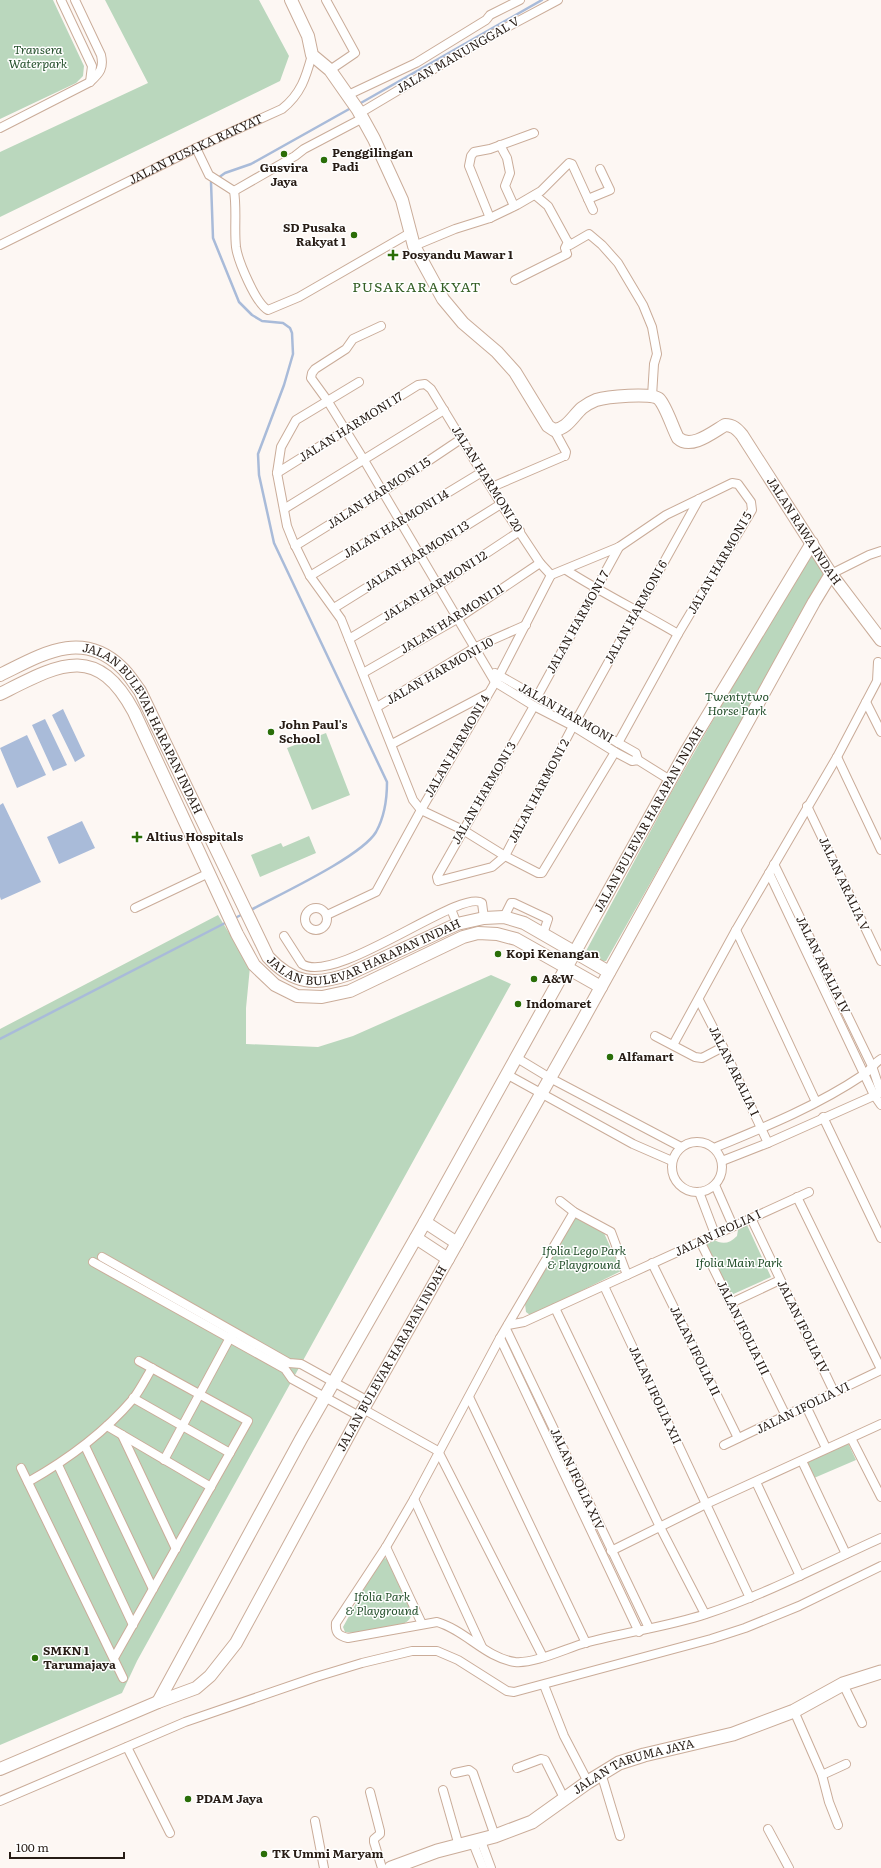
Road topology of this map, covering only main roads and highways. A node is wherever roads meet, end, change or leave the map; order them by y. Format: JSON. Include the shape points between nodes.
{"nodes":[{"id":1,"x":881,"y":1672,"type":"edge"},
{"id":2,"x":394,"y":1868,"type":"edge"}],
"edges":[{"from":1,"to":2,"type":"main road","name":"JALAN TARUMA JAYA","via":[[843,1684],[794,1711],[733,1734],[619,1763],[532,1822],[477,1842],[437,1851]]}]}
